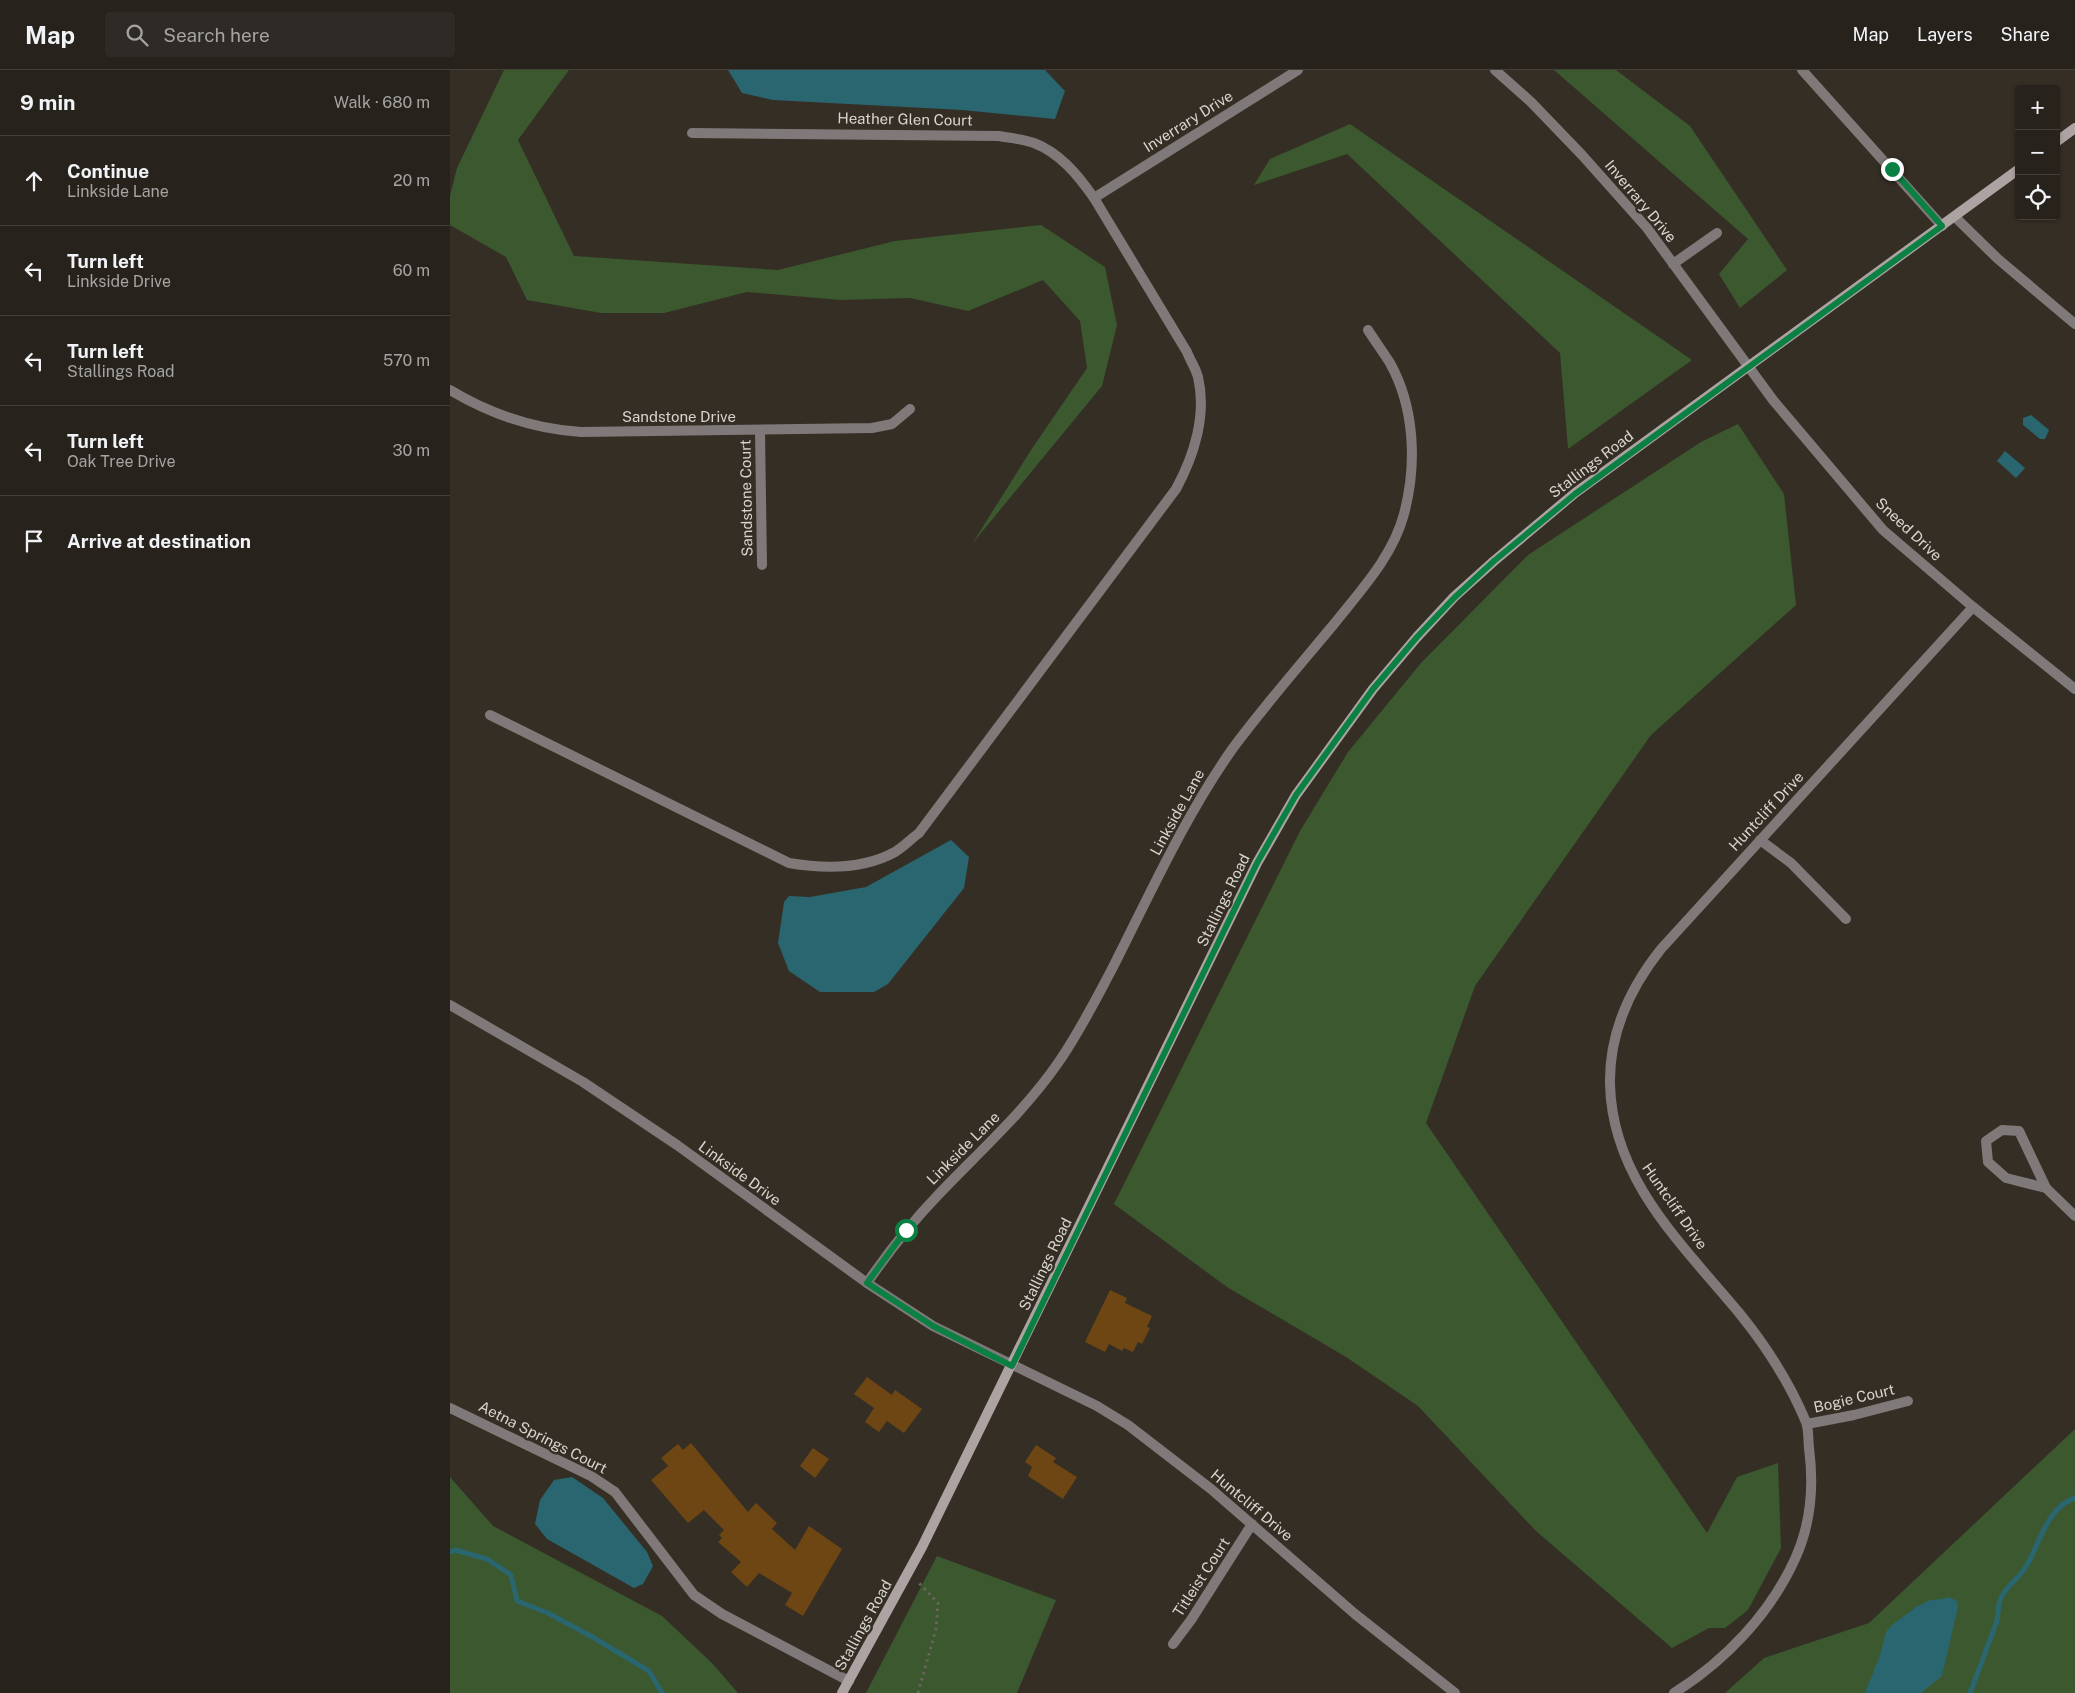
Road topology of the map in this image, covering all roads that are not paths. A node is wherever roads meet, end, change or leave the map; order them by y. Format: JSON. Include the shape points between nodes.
{"nodes":[{"id":1,"x":1298,"y":70,"type":"edge"},
{"id":2,"x":1495,"y":70,"type":"edge"},
{"id":3,"x":1802,"y":70,"type":"edge"},
{"id":4,"x":2075,"y":128,"type":"edge"},
{"id":5,"x":692,"y":133,"type":"dead end"},
{"id":6,"x":2060,"y":139,"type":"edge"},
{"id":7,"x":2015,"y":172,"type":"edge"},
{"id":8,"x":1094,"y":198,"type":"junction"},
{"id":9,"x":1956,"y":217,"type":"junction"},
{"id":10,"x":1942,"y":226,"type":"junction"},
{"id":11,"x":1718,"y":233,"type":"dead end"},
{"id":12,"x":1673,"y":264,"type":"junction"},
{"id":13,"x":2075,"y":324,"type":"edge"},
{"id":14,"x":1368,"y":330,"type":"dead end"},
{"id":15,"x":1748,"y":366,"type":"junction"},
{"id":16,"x":450,"y":390,"type":"edge"},
{"id":17,"x":910,"y":409,"type":"dead end"},
{"id":18,"x":760,"y":431,"type":"junction"},
{"id":19,"x":762,"y":565,"type":"dead end"},
{"id":20,"x":1973,"y":607,"type":"junction"},
{"id":21,"x":2075,"y":689,"type":"edge"},
{"id":22,"x":490,"y":715,"type":"dead end"},
{"id":23,"x":1760,"y":840,"type":"junction"},
{"id":24,"x":1846,"y":919,"type":"dead end"},
{"id":25,"x":450,"y":1005,"type":"edge"},
{"id":26,"x":2046,"y":1188,"type":"junction"},
{"id":27,"x":2075,"y":1216,"type":"edge"},
{"id":28,"x":867,"y":1283,"type":"junction"},
{"id":29,"x":1012,"y":1366,"type":"junction"},
{"id":30,"x":1908,"y":1401,"type":"dead end"},
{"id":31,"x":450,"y":1408,"type":"edge"},
{"id":32,"x":1806,"y":1424,"type":"junction"},
{"id":33,"x":1252,"y":1524,"type":"junction"},
{"id":34,"x":1173,"y":1644,"type":"dead end"},
{"id":35,"x":849,"y":1681,"type":"junction"},
{"id":36,"x":842,"y":1693,"type":"edge"},
{"id":37,"x":1455,"y":1693,"type":"edge"},
{"id":38,"x":1674,"y":1693,"type":"edge"}],
"edges":[{"from":1,"to":8,"type":"street","name":"Inverrary Drive"},
{"from":2,"to":12,"type":"street","name":"Inverrary Drive","via":[[1582,155],[1647,228]]},
{"from":3,"to":10,"type":"street"},
{"from":4,"to":6,"type":"street"},
{"from":5,"to":8,"type":"street","name":"Heather Glen Court","via":[[999,136],[1034,143],[1057,155],[1078,175]]},
{"from":7,"to":9,"type":"street","name":"Stallings Road"},
{"from":8,"to":22,"type":"street","name":"Heather Glen Court","via":[[1187,352],[1198,377],[1198,437],[1189,465],[1176,489],[919,833],[897,851],[878,860],[842,867],[789,863]]},
{"from":9,"to":10,"type":"street","name":"Stallings Road"},
{"from":9,"to":13,"type":"street","via":[[1998,259]]},
{"from":10,"to":15,"type":"street","name":"Stallings Road"},
{"from":11,"to":12,"type":"street"},
{"from":12,"to":15,"type":"street","name":"Inverrary Drive"},
{"from":14,"to":28,"type":"street","name":"Linkside Lane","via":[[1399,382],[1411,437],[1410,489],[1394,541],[1368,582],[1215,774],[1092,1008],[1059,1062],[1016,1116],[906,1230]]},
{"from":15,"to":20,"type":"street","name":"Sneed Drive","via":[[1883,530]]},
{"from":15,"to":29,"type":"street","name":"Stallings Road","via":[[1575,494],[1494,561],[1417,637],[1344,727],[1296,795],[1257,863]]},
{"from":16,"to":18,"type":"street","name":"Sandstone Drive","via":[[514,420],[565,431]]},
{"from":17,"to":18,"type":"street","name":"Sandstone Drive","via":[[892,424],[872,428]]},
{"from":18,"to":19,"type":"street","name":"Sandstone Court"},
{"from":20,"to":21,"type":"street","name":"Sneed Drive"},
{"from":20,"to":23,"type":"street","name":"Huntcliff Drive"},
{"from":23,"to":24,"type":"street","via":[[1791,863]]},
{"from":23,"to":32,"type":"street","name":"Huntcliff Drive","via":[[1661,949],[1636,984],[1613,1041],[1610,1100],[1620,1146],[1638,1185],[1704,1273],[1762,1342]]},
{"from":25,"to":28,"type":"street","name":"Linkside Drive","via":[[583,1082],[677,1145]]},
{"from":26,"to":26,"type":"street","via":[[2006,1178],[1988,1162],[1986,1141],[2002,1130],[2019,1131]]},
{"from":26,"to":27,"type":"street"},
{"from":28,"to":29,"type":"street","name":"Linkside Drive","via":[[933,1326]]},
{"from":29,"to":33,"type":"street","name":"Huntcliff Drive","via":[[1097,1406],[1128,1425]]},
{"from":29,"to":35,"type":"street","name":"Stallings Road"},
{"from":30,"to":32,"type":"street","name":"Bogie Court"},
{"from":31,"to":35,"type":"street","name":"Aetna Springs Court","via":[[591,1476],[616,1492],[694,1595],[722,1614]]},
{"from":32,"to":38,"type":"street","name":"Huntcliff Drive","via":[[1812,1471],[1809,1512],[1805,1533],[1789,1573],[1732,1647]]},
{"from":33,"to":34,"type":"street","name":"Titleist Court"},
{"from":33,"to":37,"type":"street","name":"Huntcliff Drive","via":[[1355,1614]]},
{"from":35,"to":36,"type":"street","name":"Stallings Road"}]}
